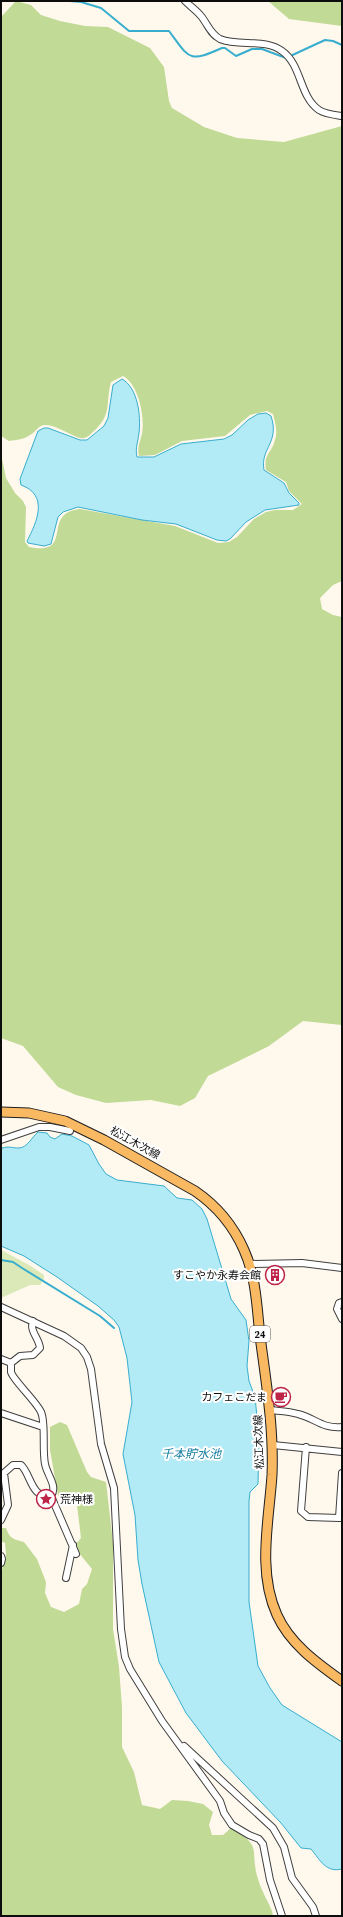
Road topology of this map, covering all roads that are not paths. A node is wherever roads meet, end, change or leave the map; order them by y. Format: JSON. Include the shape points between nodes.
{"nodes":[{"id":1,"x":185,"y":1,"type":"edge"},
{"id":2,"x":342,"y":116,"type":"edge"},
{"id":3,"x":1,"y":1112,"type":"edge"},
{"id":4,"x":70,"y":1131,"type":"dead end"},
{"id":5,"x":1,"y":1140,"type":"edge"},
{"id":6,"x":249,"y":1264,"type":"junction"},
{"id":7,"x":342,"y":1268,"type":"edge"},
{"id":8,"x":342,"y":1302,"type":"edge"},
{"id":9,"x":1,"y":1307,"type":"edge"},
{"id":10,"x":342,"y":1319,"type":"edge"},
{"id":11,"x":33,"y":1321,"type":"junction"},
{"id":12,"x":1,"y":1359,"type":"edge"},
{"id":13,"x":11,"y":1363,"type":"junction"},
{"id":14,"x":270,"y":1410,"type":"junction"},
{"id":15,"x":1,"y":1413,"type":"edge"},
{"id":16,"x":43,"y":1427,"type":"junction"},
{"id":17,"x":342,"y":1427,"type":"edge"},
{"id":18,"x":273,"y":1445,"type":"junction"},
{"id":19,"x":306,"y":1448,"type":"junction"},
{"id":20,"x":342,"y":1452,"type":"edge"},
{"id":21,"x":2,"y":1473,"type":"edge"},
{"id":22,"x":342,"y":1473,"type":"edge"},
{"id":23,"x":51,"y":1496,"type":"junction"},
{"id":24,"x":4,"y":1509,"type":"edge"},
{"id":25,"x":340,"y":1518,"type":"edge"},
{"id":26,"x":1,"y":1520,"type":"edge"},
{"id":27,"x":73,"y":1545,"type":"junction"},
{"id":28,"x":76,"y":1554,"type":"dead end"},
{"id":29,"x":1,"y":1556,"type":"edge"},
{"id":30,"x":1,"y":1563,"type":"edge"},
{"id":31,"x":66,"y":1578,"type":"dead end"},
{"id":32,"x":342,"y":1681,"type":"edge"},
{"id":33,"x":174,"y":1737,"type":"junction"},
{"id":34,"x":282,"y":1916,"type":"edge"},
{"id":35,"x":316,"y":1916,"type":"edge"}],
"edges":[{"from":1,"to":2,"type":"street","via":[[218,38],[228,42],[263,44],[281,50],[289,57],[310,100],[319,110]]},
{"from":3,"to":6,"type":"main road","name":"松江木次線","number":"24","via":[[29,1113],[65,1121],[195,1191],[209,1201],[230,1224],[237,1234]]},
{"from":4,"to":5,"type":"street","via":[[39,1127]]},
{"from":6,"to":7,"type":"street","via":[[302,1263]]},
{"from":6,"to":14,"type":"main road","name":"松江木次線","number":"24"},
{"from":8,"to":10,"type":"street","via":[[339,1303],[338,1309]]},
{"from":9,"to":11,"type":"street"},
{"from":11,"to":13,"type":"street","via":[[32,1331],[38,1339],[40,1348],[33,1354],[20,1356]]},
{"from":11,"to":33,"type":"street","via":[[77,1345],[84,1351],[89,1363],[101,1444],[114,1488],[121,1629],[125,1657],[134,1676]]},
{"from":12,"to":13,"type":"street"},
{"from":13,"to":16,"type":"street","via":[[11,1373],[41,1411]]},
{"from":14,"to":17,"type":"street","via":[[299,1414],[330,1427]]},
{"from":14,"to":18,"type":"main road","name":"松江木次線","number":"24"},
{"from":15,"to":16,"type":"street"},
{"from":16,"to":23,"type":"street","via":[[45,1466],[54,1487]]},
{"from":18,"to":19,"type":"street"},
{"from":18,"to":32,"type":"main road","name":"松江木次線","number":"24","via":[[266,1566],[270,1598],[277,1616],[295,1642]]},
{"from":19,"to":20,"type":"street"},
{"from":19,"to":25,"type":"street","via":[[301,1512],[308,1516]]},
{"from":21,"to":23,"type":"street","via":[[13,1465],[21,1465],[39,1494]]},
{"from":21,"to":24,"type":"street","via":[[8,1495],[8,1504]]},
{"from":22,"to":25,"type":"street"},
{"from":23,"to":27,"type":"street"},
{"from":24,"to":26,"type":"street"},
{"from":27,"to":28,"type":"street"},
{"from":27,"to":31,"type":"street"},
{"from":29,"to":30,"type":"street"},
{"from":33,"to":34,"type":"street","via":[[220,1801],[232,1825],[259,1839],[263,1844],[270,1880]]},
{"from":33,"to":35,"type":"street","via":[[273,1828],[284,1847],[292,1878],[313,1907]]}]}
